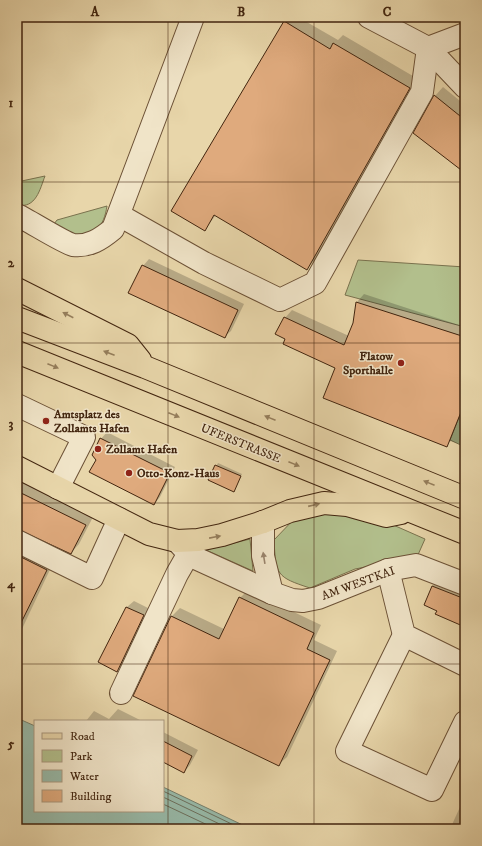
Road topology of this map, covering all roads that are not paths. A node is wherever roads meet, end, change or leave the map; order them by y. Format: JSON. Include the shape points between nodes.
{"nodes":[{"id":1,"x":193,"y":17,"type":"edge"},
{"id":2,"x":369,"y":17,"type":"edge"},
{"id":3,"x":401,"y":24,"type":"edge"},
{"id":4,"x":465,"y":34,"type":"edge"},
{"id":5,"x":428,"y":48,"type":"junction"},
{"id":6,"x":465,"y":87,"type":"edge"},
{"id":7,"x":17,"y":215,"type":"edge"},
{"id":8,"x":119,"y":215,"type":"junction"},
{"id":9,"x":17,"y":289,"type":"edge"},
{"id":10,"x":17,"y":318,"type":"edge"},
{"id":11,"x":17,"y":352,"type":"edge"},
{"id":12,"x":146,"y":367,"type":"junction"},
{"id":13,"x":17,"y":404,"type":"edge"},
{"id":14,"x":17,"y":467,"type":"edge"},
{"id":15,"x":58,"y":488,"type":"junction"},
{"id":16,"x":465,"y":498,"type":"edge"},
{"id":17,"x":410,"y":511,"type":"junction"},
{"id":18,"x":119,"y":519,"type":"junction"},
{"id":19,"x":263,"y":522,"type":"junction"},
{"id":20,"x":465,"y":533,"type":"edge"},
{"id":21,"x":17,"y":541,"type":"edge"},
{"id":22,"x":183,"y":547,"type":"junction"},
{"id":23,"x":388,"y":570,"type":"junction"},
{"id":24,"x":465,"y":584,"type":"edge"},
{"id":25,"x":272,"y":593,"type":"junction"},
{"id":26,"x":404,"y":635,"type":"junction"},
{"id":27,"x":465,"y":665,"type":"edge"},
{"id":28,"x":121,"y":693,"type":"dead end"},
{"id":29,"x":465,"y":722,"type":"edge"}],
"edges":[{"from":1,"to":8,"type":"street"},
{"from":2,"to":3,"type":"street"},
{"from":3,"to":5,"type":"street"},
{"from":4,"to":5,"type":"street"},
{"from":5,"to":6,"type":"street"},
{"from":5,"to":8,"type":"street","via":[[422,92],[314,283],[280,300],[204,263]]},
{"from":7,"to":8,"type":"street","via":[[72,245],[99,240],[113,229]]},
{"from":12,"to":9,"type":"main road","one_way":true,"via":[[128,345]]},
{"from":12,"to":10,"type":"main road","one_way":true},
{"from":11,"to":17,"type":"main road","name":"UFERSTRASSE","one_way":true},
{"from":16,"to":12,"type":"main road","one_way":true},
{"from":13,"to":15,"type":"street","via":[[84,437]]},
{"from":14,"to":15,"type":"main road","name":"AM WESTKAI"},
{"from":15,"to":18,"type":"main road","name":"AM WESTKAI"},
{"from":19,"to":17,"type":"main road","name":"AM WESTKAI","one_way":true,"via":[[290,511],[324,503],[347,505],[386,516]]},
{"from":17,"to":20,"type":"main road","name":"UFERSTRASSE"},
{"from":18,"to":21,"type":"street","via":[[92,578]]},
{"from":18,"to":22,"type":"main road","name":"AM WESTKAI"},
{"from":22,"to":19,"type":"main road","name":"AM WESTKAI","one_way":true,"via":[[198,540]]},
{"from":25,"to":19,"type":"street","one_way":true,"via":[[263,556]]},
{"from":22,"to":25,"type":"street","name":"AM WESTKAI"},
{"from":22,"to":28,"type":"street","via":[[177,574]]},
{"from":23,"to":24,"type":"street","name":"AM WESTKAI","via":[[416,565]]},
{"from":23,"to":25,"type":"street","name":"AM WESTKAI","via":[[318,598],[303,601]]},
{"from":23,"to":26,"type":"street"},
{"from":26,"to":27,"type":"street"},
{"from":26,"to":29,"type":"street","via":[[347,750],[432,790]]}]}
